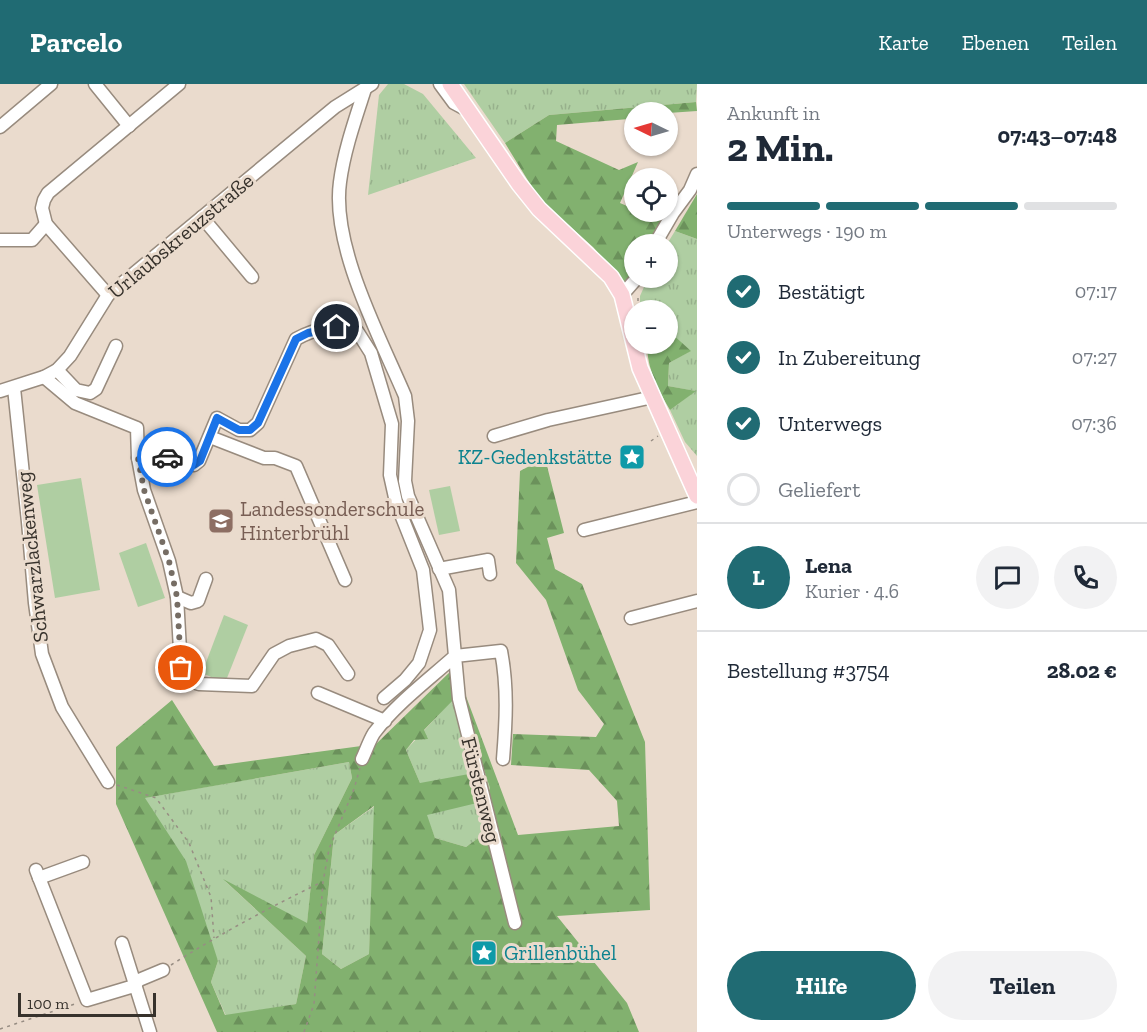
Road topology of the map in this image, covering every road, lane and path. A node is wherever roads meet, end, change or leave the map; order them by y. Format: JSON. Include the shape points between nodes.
{"nodes":[{"id":1,"x":51,"y":84,"type":"edge"},
{"id":2,"x":95,"y":84,"type":"edge"},
{"id":3,"x":179,"y":84,"type":"edge"},
{"id":4,"x":440,"y":84,"type":"edge"},
{"id":5,"x":450,"y":84,"type":"edge"},
{"id":6,"x":369,"y":86,"type":"edge"},
{"id":7,"x":467,"y":110,"type":"junction"},
{"id":8,"x":129,"y":126,"type":"junction"},
{"id":9,"x":0,"y":127,"type":"edge"},
{"id":10,"x":697,"y":174,"type":"edge"},
{"id":11,"x":694,"y":194,"type":"edge"},
{"id":12,"x":202,"y":217,"type":"junction"},
{"id":13,"x":46,"y":224,"type":"junction"},
{"id":14,"x":661,"y":234,"type":"edge"},
{"id":15,"x":0,"y":240,"type":"edge"},
{"id":16,"x":252,"y":277,"type":"dead end"},
{"id":17,"x":628,"y":288,"type":"edge"},
{"id":18,"x":108,"y":295,"type":"junction"},
{"id":19,"x":622,"y":295,"type":"junction"},
{"id":20,"x":116,"y":346,"type":"dead end"},
{"id":21,"x":57,"y":370,"type":"junction"},
{"id":22,"x":44,"y":377,"type":"junction"},
{"id":23,"x":14,"y":388,"type":"junction"},
{"id":24,"x":0,"y":392,"type":"edge"},
{"id":25,"x":652,"y":397,"type":"junction"},
{"id":26,"x":494,"y":436,"type":"dead end"},
{"id":27,"x":659,"y":436,"type":"dead end"},
{"id":28,"x":210,"y":437,"type":"junction"},
{"id":29,"x":651,"y":441,"type":"dead end"},
{"id":30,"x":138,"y":458,"type":"junction"},
{"id":31,"x":697,"y":496,"type":"edge"},
{"id":32,"x":697,"y":502,"type":"edge"},
{"id":33,"x":584,"y":530,"type":"dead end"},
{"id":34,"x":440,"y":569,"type":"junction"},
{"id":35,"x":490,"y":574,"type":"dead end"},
{"id":36,"x":206,"y":579,"type":"dead end"},
{"id":37,"x":345,"y":580,"type":"dead end"},
{"id":38,"x":177,"y":597,"type":"junction"},
{"id":39,"x":697,"y":601,"type":"edge"},
{"id":40,"x":631,"y":618,"type":"dead end"},
{"id":41,"x":455,"y":656,"type":"junction"},
{"id":42,"x":348,"y":674,"type":"dead end"},
{"id":43,"x":318,"y":693,"type":"dead end"},
{"id":44,"x":384,"y":699,"type":"dead end"},
{"id":45,"x":385,"y":721,"type":"junction"},
{"id":46,"x":362,"y":759,"type":"joint"},
{"id":47,"x":503,"y":759,"type":"dead end"},
{"id":48,"x":108,"y":782,"type":"joint"},
{"id":49,"x":83,"y":862,"type":"dead end"},
{"id":50,"x":323,"y":882,"type":"junction"},
{"id":51,"x":515,"y":923,"type":"dead end"},
{"id":52,"x":214,"y":938,"type":"junction"},
{"id":53,"x":122,"y":943,"type":"dead end"},
{"id":54,"x":163,"y":970,"type":"joint"},
{"id":55,"x":134,"y":986,"type":"junction"},
{"id":56,"x":74,"y":1004,"type":"dead end"},
{"id":57,"x":0,"y":1029,"type":"edge"},
{"id":58,"x":150,"y":1032,"type":"edge"},
{"id":59,"x":304,"y":1032,"type":"edge"}],
"edges":[{"from":1,"to":9,"type":"street"},
{"from":2,"to":8,"type":"street"},
{"from":3,"to":8,"type":"street"},
{"from":4,"to":7,"type":"street","via":[[454,103]]},
{"from":5,"to":7,"type":"main road"},
{"from":6,"to":12,"type":"street","name":"Urlaubskreuzstraße","via":[[335,107]]},
{"from":6,"to":34,"type":"street","name":"Fürstenweg","via":[[348,144],[339,184],[340,224],[348,258],[405,396],[406,488]]},
{"from":7,"to":19,"type":"main road","via":[[539,209],[600,264]]},
{"from":8,"to":13,"type":"street","via":[[48,193],[42,208]]},
{"from":10,"to":11,"type":"street"},
{"from":11,"to":14,"type":"street","via":[[673,213]]},
{"from":12,"to":16,"type":"street"},
{"from":12,"to":18,"type":"street","name":"Urlaubskreuzstraße"},
{"from":13,"to":15,"type":"street","via":[[32,240]]},
{"from":13,"to":18,"type":"street"},
{"from":17,"to":19,"type":"street"},
{"from":18,"to":21,"type":"street","name":"Urlaubskreuzstraße"},
{"from":19,"to":25,"type":"main road","via":[[640,368]]},
{"from":20,"to":21,"type":"street","via":[[96,389],[90,393],[76,390]]},
{"from":21,"to":22,"type":"street","name":"Urlaubskreuzstraße"},
{"from":22,"to":23,"type":"street","name":"Urlaubskreuzstraße"},
{"from":22,"to":30,"type":"street","via":[[75,403],[137,428]]},
{"from":23,"to":24,"type":"street","name":"Urlaubskreuzstraße"},
{"from":23,"to":48,"type":"street","name":"Schwarzlackenweg","via":[[42,654],[62,707]]},
{"from":25,"to":26,"type":"street"},
{"from":25,"to":31,"type":"main road"},
{"from":27,"to":29,"type":"path"},
{"from":28,"to":30,"type":"street","via":[[200,461],[194,465],[151,452]]},
{"from":28,"to":37,"type":"street","via":[[296,466]]},
{"from":28,"to":44,"type":"street","via":[[217,418],[239,430],[250,430],[258,423],[296,339],[337,327],[357,332],[371,353],[392,424],[390,475],[423,570],[430,630],[419,663]]},
{"from":30,"to":38,"type":"street"},
{"from":32,"to":33,"type":"street"},
{"from":34,"to":35,"type":"street","via":[[488,560]]},
{"from":34,"to":41,"type":"street","name":"Fürstenweg","via":[[449,590]]},
{"from":36,"to":38,"type":"street","via":[[198,601],[191,603]]},
{"from":38,"to":42,"type":"street","via":[[184,680],[252,686],[274,654],[316,639],[328,645]]},
{"from":39,"to":40,"type":"street"},
{"from":41,"to":45,"type":"street"},
{"from":41,"to":47,"type":"street","via":[[501,651],[507,708]]},
{"from":41,"to":51,"type":"street","name":"Fürstenweg","via":[[459,699]]},
{"from":43,"to":45,"type":"street"},
{"from":45,"to":46,"type":"street","via":[[372,735]]},
{"from":46,"to":50,"type":"path","via":[[329,849]]},
{"from":48,"to":52,"type":"path","via":[[156,798],[189,843],[211,897]]},
{"from":49,"to":55,"type":"street","via":[[38,874],[87,1000]]},
{"from":50,"to":52,"type":"path"},
{"from":50,"to":59,"type":"path","via":[[314,1004]]},
{"from":52,"to":54,"type":"path"},
{"from":53,"to":55,"type":"street"},
{"from":54,"to":55,"type":"street"},
{"from":55,"to":58,"type":"street"},
{"from":56,"to":57,"type":"path"}]}
